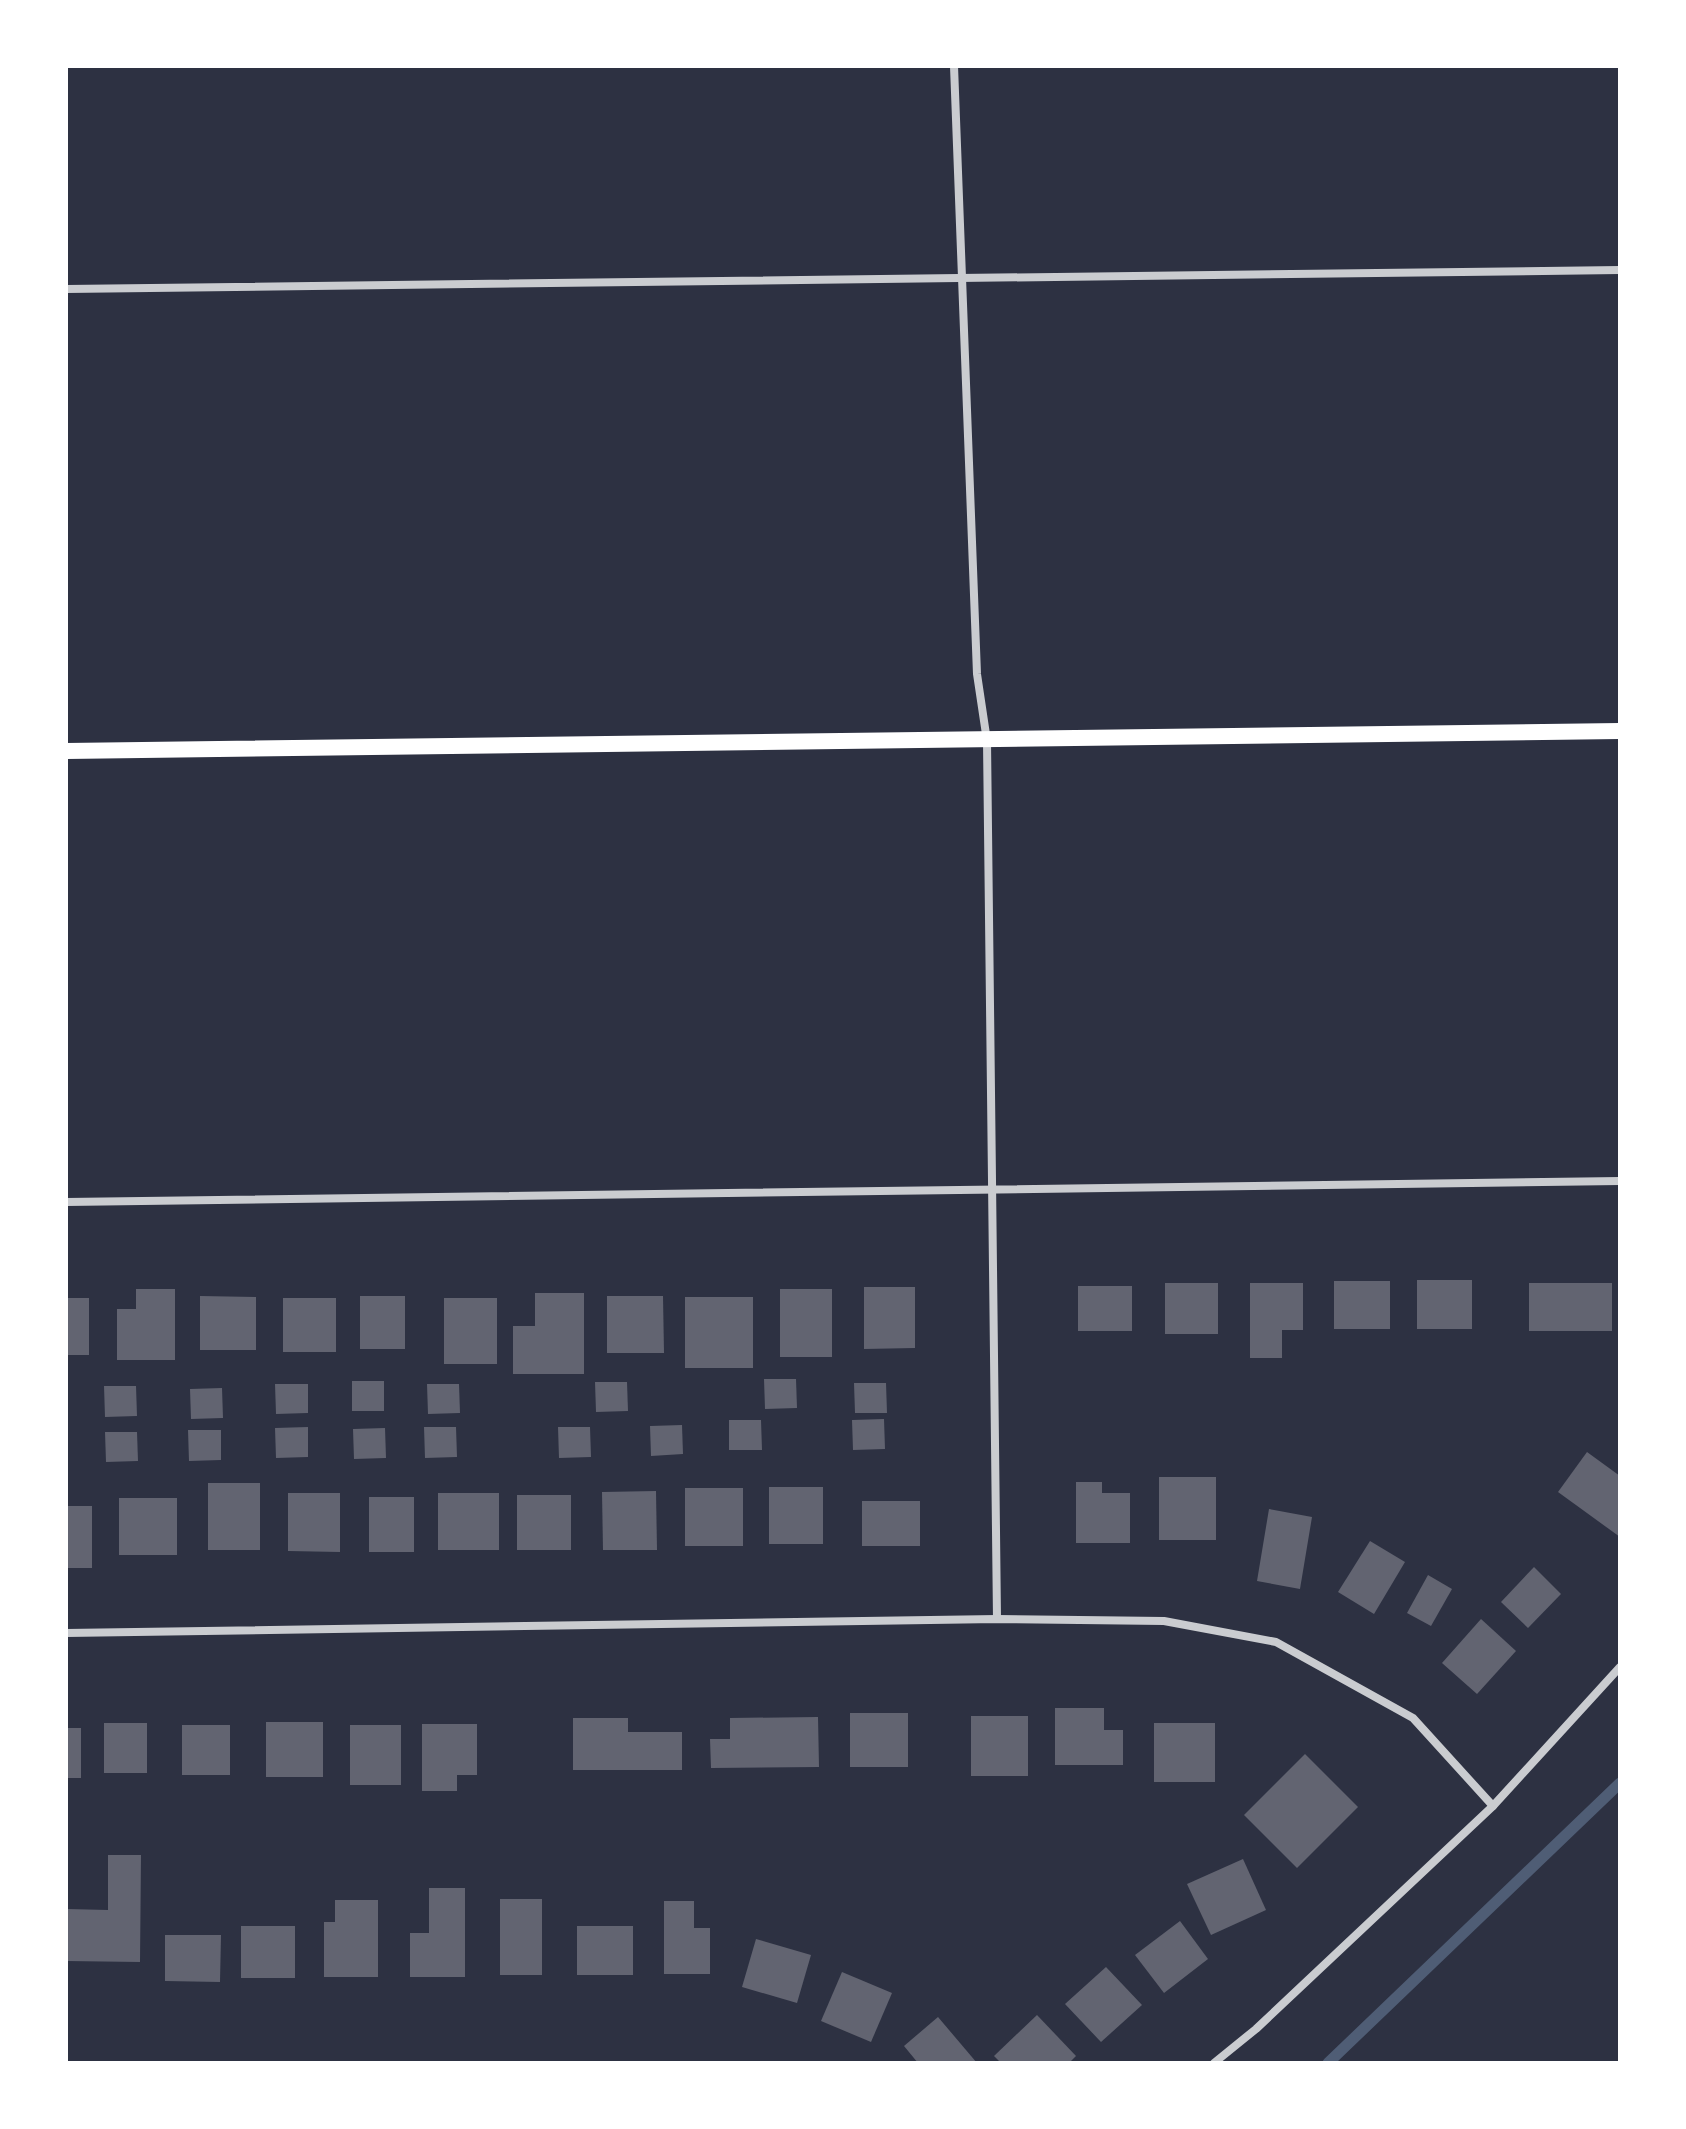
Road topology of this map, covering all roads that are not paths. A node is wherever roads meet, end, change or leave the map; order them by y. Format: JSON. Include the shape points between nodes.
{"nodes":[{"id":1,"x":954,"y":66,"type":"edge"},
{"id":2,"x":1620,"y":270,"type":"edge"},
{"id":3,"x":961,"y":277,"type":"junction"},
{"id":4,"x":66,"y":289,"type":"edge"},
{"id":5,"x":1620,"y":731,"type":"edge"},
{"id":6,"x":987,"y":741,"type":"junction"},
{"id":7,"x":66,"y":751,"type":"edge"},
{"id":8,"x":1620,"y":1181,"type":"edge"},
{"id":9,"x":993,"y":1189,"type":"junction"},
{"id":10,"x":66,"y":1202,"type":"edge"},
{"id":11,"x":997,"y":1619,"type":"junction"},
{"id":12,"x":66,"y":1633,"type":"edge"},
{"id":13,"x":1620,"y":1667,"type":"edge"},
{"id":14,"x":1493,"y":1806,"type":"junction"},
{"id":15,"x":1214,"y":2063,"type":"edge"}],
"edges":[{"from":1,"to":3,"type":"street"},
{"from":2,"to":3,"type":"street"},
{"from":3,"to":4,"type":"street"},
{"from":3,"to":6,"type":"street","via":[[977,674]]},
{"from":5,"to":6,"type":"main road"},
{"from":6,"to":7,"type":"main road"},
{"from":6,"to":9,"type":"street"},
{"from":8,"to":9,"type":"street"},
{"from":9,"to":10,"type":"street"},
{"from":9,"to":11,"type":"street"},
{"from":11,"to":12,"type":"street"},
{"from":11,"to":14,"type":"street","via":[[1164,1621],[1276,1642],[1413,1718]]},
{"from":13,"to":14,"type":"street"},
{"from":14,"to":15,"type":"street"}]}
